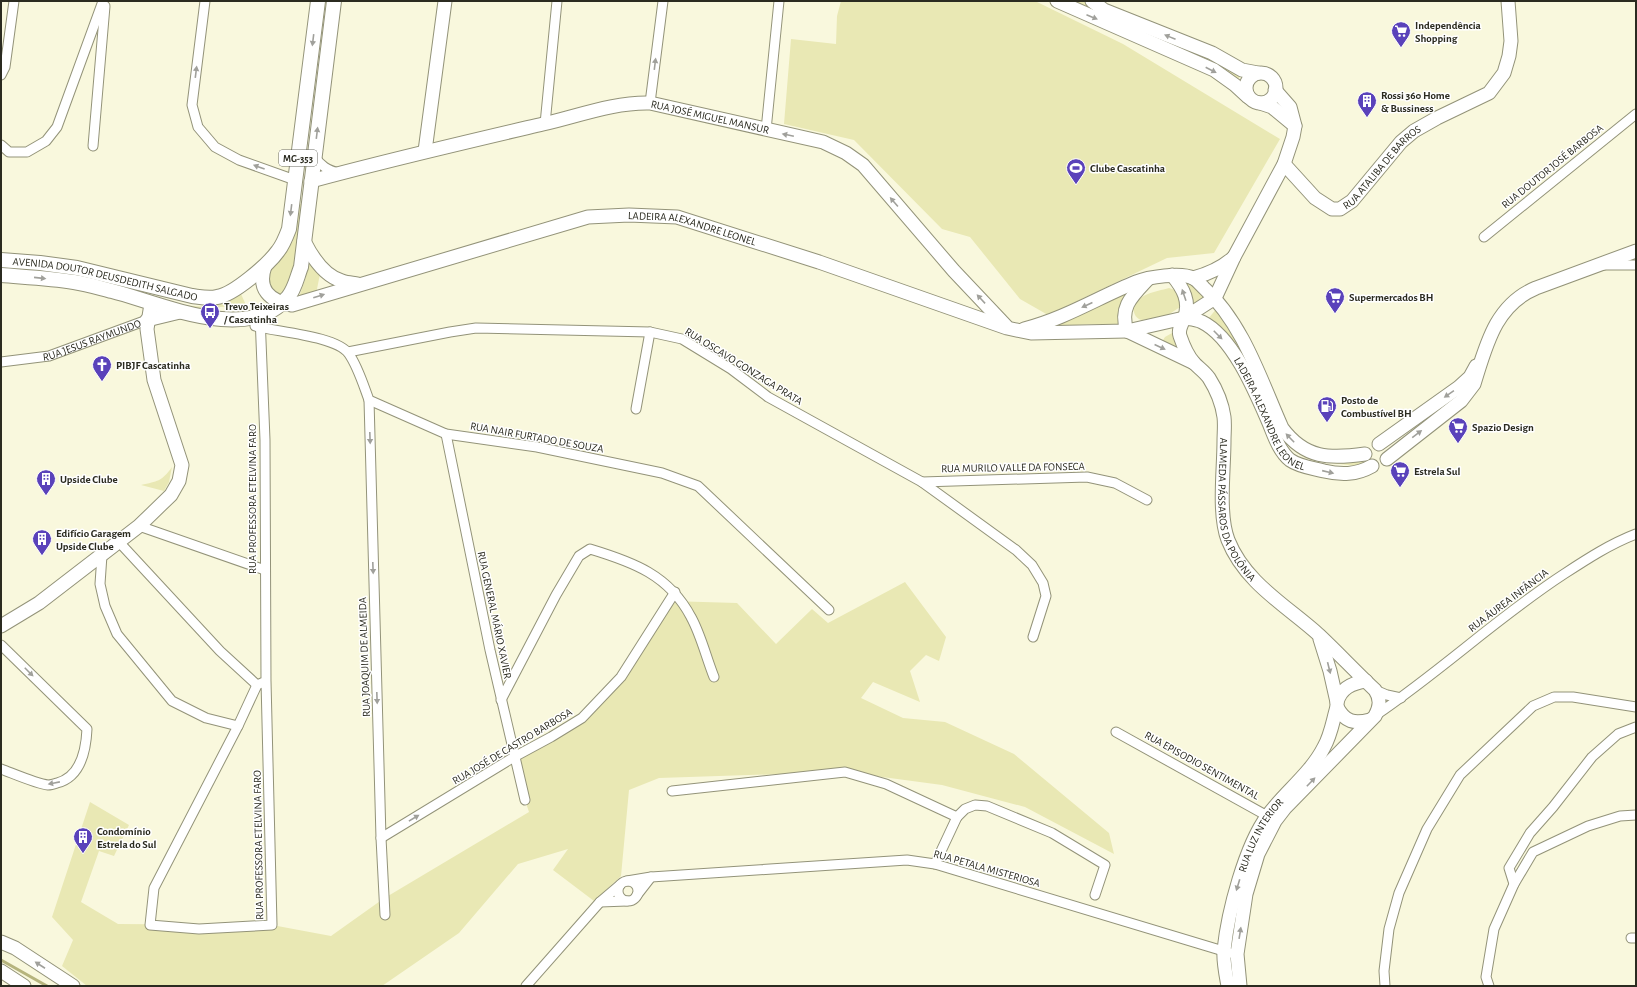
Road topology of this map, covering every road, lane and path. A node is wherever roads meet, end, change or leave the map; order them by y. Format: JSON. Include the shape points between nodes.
{"nodes":[{"id":1,"x":14,"y":1,"type":"edge"},
{"id":2,"x":104,"y":1,"type":"edge"},
{"id":3,"x":205,"y":1,"type":"edge"},
{"id":4,"x":318,"y":1,"type":"edge"},
{"id":5,"x":334,"y":1,"type":"edge"},
{"id":6,"x":444,"y":1,"type":"edge"},
{"id":7,"x":556,"y":1,"type":"edge"},
{"id":8,"x":663,"y":1,"type":"edge"},
{"id":9,"x":779,"y":1,"type":"edge"},
{"id":10,"x":1057,"y":1,"type":"edge"},
{"id":11,"x":1092,"y":1,"type":"edge"},
{"id":12,"x":1508,"y":1,"type":"edge"},
{"id":13,"x":1258,"y":73,"type":"junction"},
{"id":14,"x":1,"y":75,"type":"edge"},
{"id":15,"x":1275,"y":90,"type":"junction"},
{"id":16,"x":1254,"y":100,"type":"junction"},
{"id":17,"x":650,"y":103,"type":"junction"},
{"id":18,"x":1636,"y":114,"type":"edge"},
{"id":19,"x":544,"y":124,"type":"junction"},
{"id":20,"x":1295,"y":126,"type":"junction"},
{"id":21,"x":766,"y":130,"type":"junction"},
{"id":22,"x":1,"y":145,"type":"edge"},
{"id":23,"x":93,"y":146,"type":"dead end"},
{"id":24,"x":425,"y":151,"type":"junction"},
{"id":25,"x":314,"y":156,"type":"junction"},
{"id":26,"x":1284,"y":164,"type":"junction"},
{"id":27,"x":340,"y":173,"type":"junction"},
{"id":28,"x":295,"y":180,"type":"junction"},
{"id":29,"x":311,"y":181,"type":"junction"},
{"id":30,"x":1484,"y":237,"type":"dead end"},
{"id":31,"x":304,"y":241,"type":"junction"},
{"id":32,"x":1636,"y":251,"type":"edge"},
{"id":33,"x":1234,"y":257,"type":"junction"},
{"id":34,"x":1,"y":260,"type":"edge"},
{"id":35,"x":1600,"y":265,"type":"junction"},
{"id":36,"x":1636,"y":266,"type":"edge"},
{"id":37,"x":260,"y":269,"type":"junction"},
{"id":38,"x":1,"y":275,"type":"edge"},
{"id":39,"x":1172,"y":275,"type":"junction"},
{"id":40,"x":1226,"y":276,"type":"junction"},
{"id":41,"x":1149,"y":278,"type":"junction"},
{"id":42,"x":1193,"y":278,"type":"junction"},
{"id":43,"x":360,"y":284,"type":"junction"},
{"id":44,"x":1215,"y":298,"type":"junction"},
{"id":45,"x":282,"y":303,"type":"junction"},
{"id":46,"x":151,"y":304,"type":"junction"},
{"id":47,"x":180,"y":312,"type":"junction"},
{"id":48,"x":1184,"y":318,"type":"junction"},
{"id":49,"x":1231,"y":319,"type":"junction"},
{"id":50,"x":148,"y":320,"type":"junction"},
{"id":51,"x":260,"y":322,"type":"junction"},
{"id":52,"x":1013,"y":329,"type":"junction"},
{"id":53,"x":1127,"y":331,"type":"junction"},
{"id":54,"x":650,"y":332,"type":"junction"},
{"id":55,"x":348,"y":352,"type":"junction"},
{"id":56,"x":1484,"y":355,"type":"junction"},
{"id":57,"x":1,"y":362,"type":"edge"},
{"id":58,"x":1194,"y":362,"type":"junction"},
{"id":59,"x":369,"y":400,"type":"junction"},
{"id":60,"x":636,"y":410,"type":"dead end"},
{"id":61,"x":446,"y":434,"type":"junction"},
{"id":62,"x":1378,"y":444,"type":"junction"},
{"id":63,"x":1366,"y":454,"type":"junction"},
{"id":64,"x":1387,"y":459,"type":"junction"},
{"id":65,"x":1372,"y":466,"type":"junction"},
{"id":66,"x":922,"y":482,"type":"junction"},
{"id":67,"x":1147,"y":500,"type":"dead end"},
{"id":68,"x":139,"y":526,"type":"junction"},
{"id":69,"x":1636,"y":534,"type":"edge"},
{"id":70,"x":118,"y":542,"type":"junction"},
{"id":71,"x":102,"y":555,"type":"junction"},
{"id":72,"x":265,"y":570,"type":"junction"},
{"id":73,"x":675,"y":592,"type":"junction"},
{"id":74,"x":829,"y":610,"type":"dead end"},
{"id":75,"x":1,"y":626,"type":"edge"},
{"id":76,"x":1319,"y":635,"type":"junction"},
{"id":77,"x":1034,"y":637,"type":"dead end"},
{"id":78,"x":1,"y":645,"type":"edge"},
{"id":79,"x":714,"y":677,"type":"dead end"},
{"id":80,"x":1366,"y":681,"type":"junction"},
{"id":81,"x":266,"y":682,"type":"junction"},
{"id":82,"x":257,"y":685,"type":"junction"},
{"id":83,"x":1375,"y":690,"type":"junction"},
{"id":84,"x":1401,"y":698,"type":"junction"},
{"id":85,"x":501,"y":700,"type":"junction"},
{"id":86,"x":1337,"y":704,"type":"junction"},
{"id":87,"x":1636,"y":707,"type":"edge"},
{"id":88,"x":1372,"y":718,"type":"junction"},
{"id":89,"x":238,"y":726,"type":"junction"},
{"id":90,"x":1636,"y":727,"type":"edge"},
{"id":91,"x":1116,"y":732,"type":"dead end"},
{"id":92,"x":514,"y":757,"type":"junction"},
{"id":93,"x":1,"y":769,"type":"edge"},
{"id":94,"x":672,"y":791,"type":"dead end"},
{"id":95,"x":525,"y":800,"type":"dead end"},
{"id":96,"x":1636,"y":815,"type":"edge"},
{"id":97,"x":957,"y":817,"type":"junction"},
{"id":98,"x":1271,"y":818,"type":"junction"},
{"id":99,"x":381,"y":838,"type":"junction"},
{"id":100,"x":935,"y":864,"type":"junction"},
{"id":101,"x":651,"y":877,"type":"junction"},
{"id":102,"x":623,"y":883,"type":"junction"},
{"id":103,"x":1514,"y":884,"type":"junction"},
{"id":104,"x":637,"y":895,"type":"junction"},
{"id":105,"x":1095,"y":895,"type":"dead end"},
{"id":106,"x":627,"y":900,"type":"junction"},
{"id":107,"x":600,"y":902,"type":"junction"},
{"id":108,"x":385,"y":915,"type":"dead end"},
{"id":109,"x":1,"y":942,"type":"edge"},
{"id":110,"x":1224,"y":951,"type":"junction"},
{"id":111,"x":1237,"y":954,"type":"junction"},
{"id":112,"x":1,"y":971,"type":"edge"},
{"id":113,"x":24,"y":986,"type":"edge"},
{"id":114,"x":73,"y":986,"type":"edge"},
{"id":115,"x":526,"y":986,"type":"edge"},
{"id":116,"x":1228,"y":986,"type":"edge"},
{"id":117,"x":1240,"y":986,"type":"edge"},
{"id":118,"x":1385,"y":986,"type":"edge"},
{"id":119,"x":1489,"y":986,"type":"edge"}],
"edges":[{"from":1,"to":14,"type":"street","via":[[5,67]]},
{"from":2,"to":22,"type":"street","via":[[57,127],[46,141],[27,152],[9,152]]},
{"from":2,"to":23,"type":"street"},
{"from":28,"to":3,"type":"street","one_way":true,"via":[[240,160],[215,147],[198,127],[192,105]]},
{"from":4,"to":28,"type":"main road","number":"MG-353","one_way":true},
{"from":25,"to":5,"type":"main road","number":"MG-353","one_way":true},
{"from":6,"to":24,"type":"street"},
{"from":7,"to":19,"type":"street"},
{"from":17,"to":8,"type":"street","one_way":true},
{"from":9,"to":21,"type":"street"},
{"from":10,"to":16,"type":"street","one_way":true,"via":[[1214,70]]},
{"from":13,"to":11,"type":"street","one_way":true,"via":[[1242,70],[1212,53],[1104,10]]},
{"from":12,"to":26,"type":"street","name":"RUA ATALIBA DE BARROS","via":[[1511,41],[1509,56],[1504,73],[1489,93],[1437,118],[1401,142],[1352,201],[1340,209],[1332,209],[1315,198]]},
{"from":13,"to":15,"type":"street","via":[[1267,75],[1274,81]]},
{"from":13,"to":16,"type":"street","via":[[1249,79],[1246,88]]},
{"from":15,"to":16,"type":"street","via":[[1272,98],[1264,103]]},
{"from":15,"to":20,"type":"street","via":[[1290,107]]},
{"from":16,"to":20,"type":"street","via":[[1272,108]]},
{"from":17,"to":19,"type":"street","name":"RUA JOSÉ MIGUEL MANSUR","via":[[605,109]]},
{"from":17,"to":21,"type":"street","name":"RUA JOSÉ MIGUEL MANSUR"},
{"from":18,"to":30,"type":"street","name":"RUA DOUTOR JOSÉ BARBOSA"},
{"from":19,"to":24,"type":"street","name":"RUA JOSÉ MIGUEL MANSUR"},
{"from":20,"to":26,"type":"street"},
{"from":52,"to":21,"type":"street","name":"RUA JOSÉ MIGUEL MANSUR","one_way":true,"via":[[954,271],[863,165],[823,142]]},
{"from":24,"to":27,"type":"street","name":"RUA JOSÉ MIGUEL MANSUR"},
{"from":25,"to":27,"type":"street","via":[[323,167]]},
{"from":25,"to":29,"type":"main road","number":"MG-353"},
{"from":26,"to":33,"type":"street"},
{"from":27,"to":29,"type":"street","name":"RUA JOSÉ MIGUEL MANSUR"},
{"from":28,"to":37,"type":"main road","number":"MG-353","one_way":true,"via":[[289,230],[278,252]]},
{"from":29,"to":31,"type":"main road","number":"MG-353"},
{"from":31,"to":43,"type":"street","name":"LADEIRA ALEXANDRE LEONEL","via":[[316,261],[333,277]]},
{"from":31,"to":45,"type":"main road","number":"MG-353","via":[[301,267],[294,289]]},
{"from":32,"to":35,"type":"street","name":"LADEIRA ALEXANDRE LEONEL"},
{"from":33,"to":40,"type":"street"},
{"from":33,"to":42,"type":"street","via":[[1226,265]]},
{"from":34,"to":37,"type":"main road","name":"AVENIDA DOUTOR DEUSDEDITH SALGADO","number":"MG-353","via":[[77,268],[192,296],[218,297],[232,291]]},
{"from":35,"to":36,"type":"street"},
{"from":35,"to":56,"type":"street","name":"LADEIRA ALEXANDRE LEONEL","via":[[1522,295],[1500,317]]},
{"from":37,"to":45,"type":"street","via":[[264,289],[274,300]]},
{"from":37,"to":46,"type":"main road","via":[[245,287],[221,301],[195,304],[161,297],[155,298]]},
{"from":38,"to":46,"type":"main road","name":"AVENIDA DOUTOR DEUSDEDITH SALGADO","number":"MG-353","one_way":true,"via":[[74,282],[118,292]]},
{"from":39,"to":41,"type":"street"},
{"from":39,"to":42,"type":"street"},
{"from":48,"to":39,"type":"street","one_way":true,"via":[[1186,297]]},
{"from":40,"to":44,"type":"street"},
{"from":40,"to":49,"type":"street","via":[[1226,296]]},
{"from":41,"to":52,"type":"street","one_way":true,"via":[[1137,281],[1060,317]]},
{"from":41,"to":53,"type":"street","via":[[1129,299],[1125,313]]},
{"from":42,"to":44,"type":"street","name":"LADEIRA ALEXANDRE LEONEL"},
{"from":45,"to":43,"type":"street","name":"LADEIRA ALEXANDRE LEONEL","one_way":true,"via":[[292,305]]},
{"from":43,"to":52,"type":"street","name":"LADEIRA ALEXANDRE LEONEL","via":[[588,218],[629,215],[678,217],[819,262]]},
{"from":44,"to":48,"type":"street","name":"LADEIRA ALEXANDRE LEONEL"},
{"from":44,"to":49,"type":"street","name":"LADEIRA ALEXANDRE LEONEL"},
{"from":45,"to":51,"type":"main road","name":"AVENIDA DOUTOR DEUSDEDITH SALGADO","number":"MG-353"},
{"from":46,"to":47,"type":"main road","name":"AVENIDA DOUTOR DEUSDEDITH SALGADO","number":"MG-353"},
{"from":46,"to":50,"type":"street"},
{"from":47,"to":50,"type":"street","name":"RUA JESUS RAYMUNDO"},
{"from":47,"to":51,"type":"main road","name":"AVENIDA DOUTOR DEUSDEDITH SALGADO","number":"MG-353","via":[[215,319]]},
{"from":48,"to":53,"type":"street","name":"LADEIRA ALEXANDRE LEONEL"},
{"from":48,"to":58,"type":"street","name":"ALAMEDA PÁSSAROS DA POLÔNIA","via":[[1179,335]]},
{"from":48,"to":65,"type":"street","name":"LADEIRA ALEXANDRE LEONEL","one_way":true,"via":[[1202,322],[1223,340],[1254,387],[1276,440],[1290,460],[1300,466],[1338,474],[1363,471]]},
{"from":63,"to":49,"type":"street","name":"LADEIRA ALEXANDRE LEONEL","one_way":true,"via":[[1338,457],[1321,455],[1299,447],[1289,438]]},
{"from":50,"to":57,"type":"street","name":"RUA JESUS RAYMUNDO","via":[[49,356]]},
{"from":50,"to":68,"type":"street","via":[[154,380],[182,465],[179,481],[171,494]]},
{"from":51,"to":55,"type":"street","via":[[334,343]]},
{"from":51,"to":72,"type":"street","name":"RUA PROFESSORA ETELVINA FARO","via":[[265,440]]},
{"from":52,"to":53,"type":"street","name":"LADEIRA ALEXANDRE LEONEL","via":[[1031,333]]},
{"from":53,"to":58,"type":"street","name":"ALAMEDA PÁSSAROS DA POLÔNIA","one_way":true},
{"from":54,"to":55,"type":"street","name":"RUA OSCAVO GONZAGA PRATA","via":[[476,328]]},
{"from":54,"to":60,"type":"street"},
{"from":54,"to":66,"type":"street","name":"RUA OSCAVO GONZAGA PRATA","via":[[682,339],[731,369],[768,397]]},
{"from":55,"to":59,"type":"street"},
{"from":56,"to":62,"type":"street","name":"LADEIRA ALEXANDRE LEONEL","one_way":true,"via":[[1459,387]]},
{"from":64,"to":56,"type":"street","name":"LADEIRA ALEXANDRE LEONEL","one_way":true,"via":[[1461,401],[1474,384]]},
{"from":58,"to":76,"type":"street","name":"ALAMEDA PÁSSAROS DA POLÔNIA","via":[[1202,369],[1217,393],[1224,418],[1223,517],[1228,540],[1248,573]]},
{"from":59,"to":61,"type":"street","name":"RUA NAIR FURTADO DE SOUZA"},
{"from":59,"to":99,"type":"street","name":"RUA JOAQUIM DE ALMEIDA","one_way":true},
{"from":61,"to":74,"type":"street","name":"RUA NAIR FURTADO DE SOUZA","via":[[536,447],[662,472],[698,486]]},
{"from":61,"to":85,"type":"street","name":"RUA GENERAL MÁRIO XAVIER"},
{"from":62,"to":63,"type":"street","name":"LADEIRA ALEXANDRE LEONEL","via":[[1370,445]]},
{"from":62,"to":64,"type":"street","via":[[1385,450]]},
{"from":63,"to":65,"type":"street"},
{"from":64,"to":65,"type":"street","name":"LADEIRA ALEXANDRE LEONEL","via":[[1378,467]]},
{"from":66,"to":67,"type":"street","name":"RUA MURILO VALLE DA FONSECA","via":[[1087,477],[1115,483]]},
{"from":66,"to":77,"type":"street","name":"RUA OSCAVO GONZAGA PRATA","via":[[1016,550],[1032,565],[1043,584],[1046,596]]},
{"from":68,"to":70,"type":"street"},
{"from":68,"to":72,"type":"street"},
{"from":69,"to":84,"type":"street","name":"RUA ÁUREA INFÂNCIA","via":[[1583,561],[1545,586]]},
{"from":70,"to":71,"type":"street"},
{"from":70,"to":82,"type":"street","via":[[220,651]]},
{"from":71,"to":75,"type":"street","via":[[39,603]]},
{"from":71,"to":89,"type":"street","via":[[100,584],[105,606],[117,634],[172,701],[206,718]]},
{"from":72,"to":81,"type":"street","name":"RUA PROFESSORA ETELVINA FARO"},
{"from":73,"to":79,"type":"street","via":[[691,617]]},
{"from":73,"to":85,"type":"street","via":[[651,572],[621,558],[590,550],[579,556]]},
{"from":73,"to":92,"type":"street","name":"RUA JOSÉ DE CASTRO BARBOSA","via":[[621,677],[582,718]]},
{"from":76,"to":80,"type":"street","name":"ALAMEDA PÁSSAROS DA POLÔNIA"},
{"from":76,"to":86,"type":"street","one_way":true},
{"from":78,"to":93,"type":"street","one_way":true,"via":[[87,729],[82,760],[76,773],[65,781],[48,785]]},
{"from":80,"to":83,"type":"street","name":"ALAMEDA PÁSSAROS DA POLÔNIA"},
{"from":80,"to":86,"type":"street","via":[[1347,686],[1339,696]]},
{"from":81,"to":82,"type":"street"},
{"from":81,"to":89,"type":"street","name":"RUA PROFESSORA ETELVINA FARO","via":[[272,925],[199,929],[150,925],[154,888]]},
{"from":82,"to":89,"type":"street","name":"RUA PROFESSORA ETELVINA FARO"},
{"from":83,"to":84,"type":"street"},
{"from":83,"to":88,"type":"street","via":[[1380,700],[1378,710]]},
{"from":84,"to":88,"type":"street","name":"RUA ÁUREA INFÂNCIA"},
{"from":85,"to":92,"type":"street","name":"RUA GENERAL MÁRIO XAVIER"},
{"from":86,"to":88,"type":"street","via":[[1342,716],[1347,720],[1358,722]]},
{"from":86,"to":98,"type":"street","name":"RUA LUZ INTERIOR","via":[[1325,747]]},
{"from":87,"to":118,"type":"street","via":[[1573,697],[1554,697],[1533,706],[1460,774],[1427,829],[1399,893],[1389,929],[1384,971]]},
{"from":98,"to":88,"type":"street","name":"RUA LUZ INTERIOR","one_way":true,"via":[[1285,808]]},
{"from":90,"to":103,"type":"street","via":[[1618,734],[1592,757],[1530,833],[1509,868]]},
{"from":91,"to":98,"type":"street","name":"RUA EPISODIO SENTIMENTAL"},
{"from":92,"to":95,"type":"street","name":"RUA GENERAL MÁRIO XAVIER"},
{"from":99,"to":92,"type":"street","name":"RUA JOSÉ DE CASTRO BARBOSA","one_way":true},
{"from":94,"to":97,"type":"street","via":[[845,772],[886,784]]},
{"from":96,"to":103,"type":"street","via":[[1620,816],[1588,826],[1533,852]]},
{"from":97,"to":100,"type":"street"},
{"from":97,"to":105,"type":"street","via":[[975,805],[988,806],[1052,833],[1105,865]]},
{"from":98,"to":110,"type":"street","name":"RUA LUZ INTERIOR","one_way":true,"via":[[1248,852],[1232,905]]},
{"from":111,"to":98,"type":"street","name":"RUA LUZ INTERIOR","one_way":true,"via":[[1248,887]]},
{"from":99,"to":108,"type":"street","name":"RUA JOAQUIM DE ALMEIDA"},
{"from":100,"to":101,"type":"street","name":"RUA PETALA MISTERIOSA","via":[[907,860]]},
{"from":100,"to":110,"type":"street","name":"RUA PETALA MISTERIOSA"},
{"from":101,"to":102,"type":"street","name":"RUA PETALA MISTERIOSA"},
{"from":101,"to":104,"type":"street"},
{"from":102,"to":104,"type":"street","via":[[632,881],[637,886]]},
{"from":102,"to":106,"type":"street","via":[[619,893]]},
{"from":102,"to":107,"type":"street"},
{"from":103,"to":119,"type":"street","via":[[1494,929],[1486,977]]},
{"from":104,"to":106,"type":"street"},
{"from":106,"to":107,"type":"street"},
{"from":107,"to":115,"type":"street"},
{"from":114,"to":109,"type":"street","one_way":true,"via":[[15,948]]},
{"from":110,"to":111,"type":"street","name":"RUA PETALA MISTERIOSA"},
{"from":110,"to":116,"type":"street","name":"RUA LUZ INTERIOR"},
{"from":111,"to":117,"type":"street","name":"RUA LUZ INTERIOR"},
{"from":112,"to":113,"type":"street"}]}
